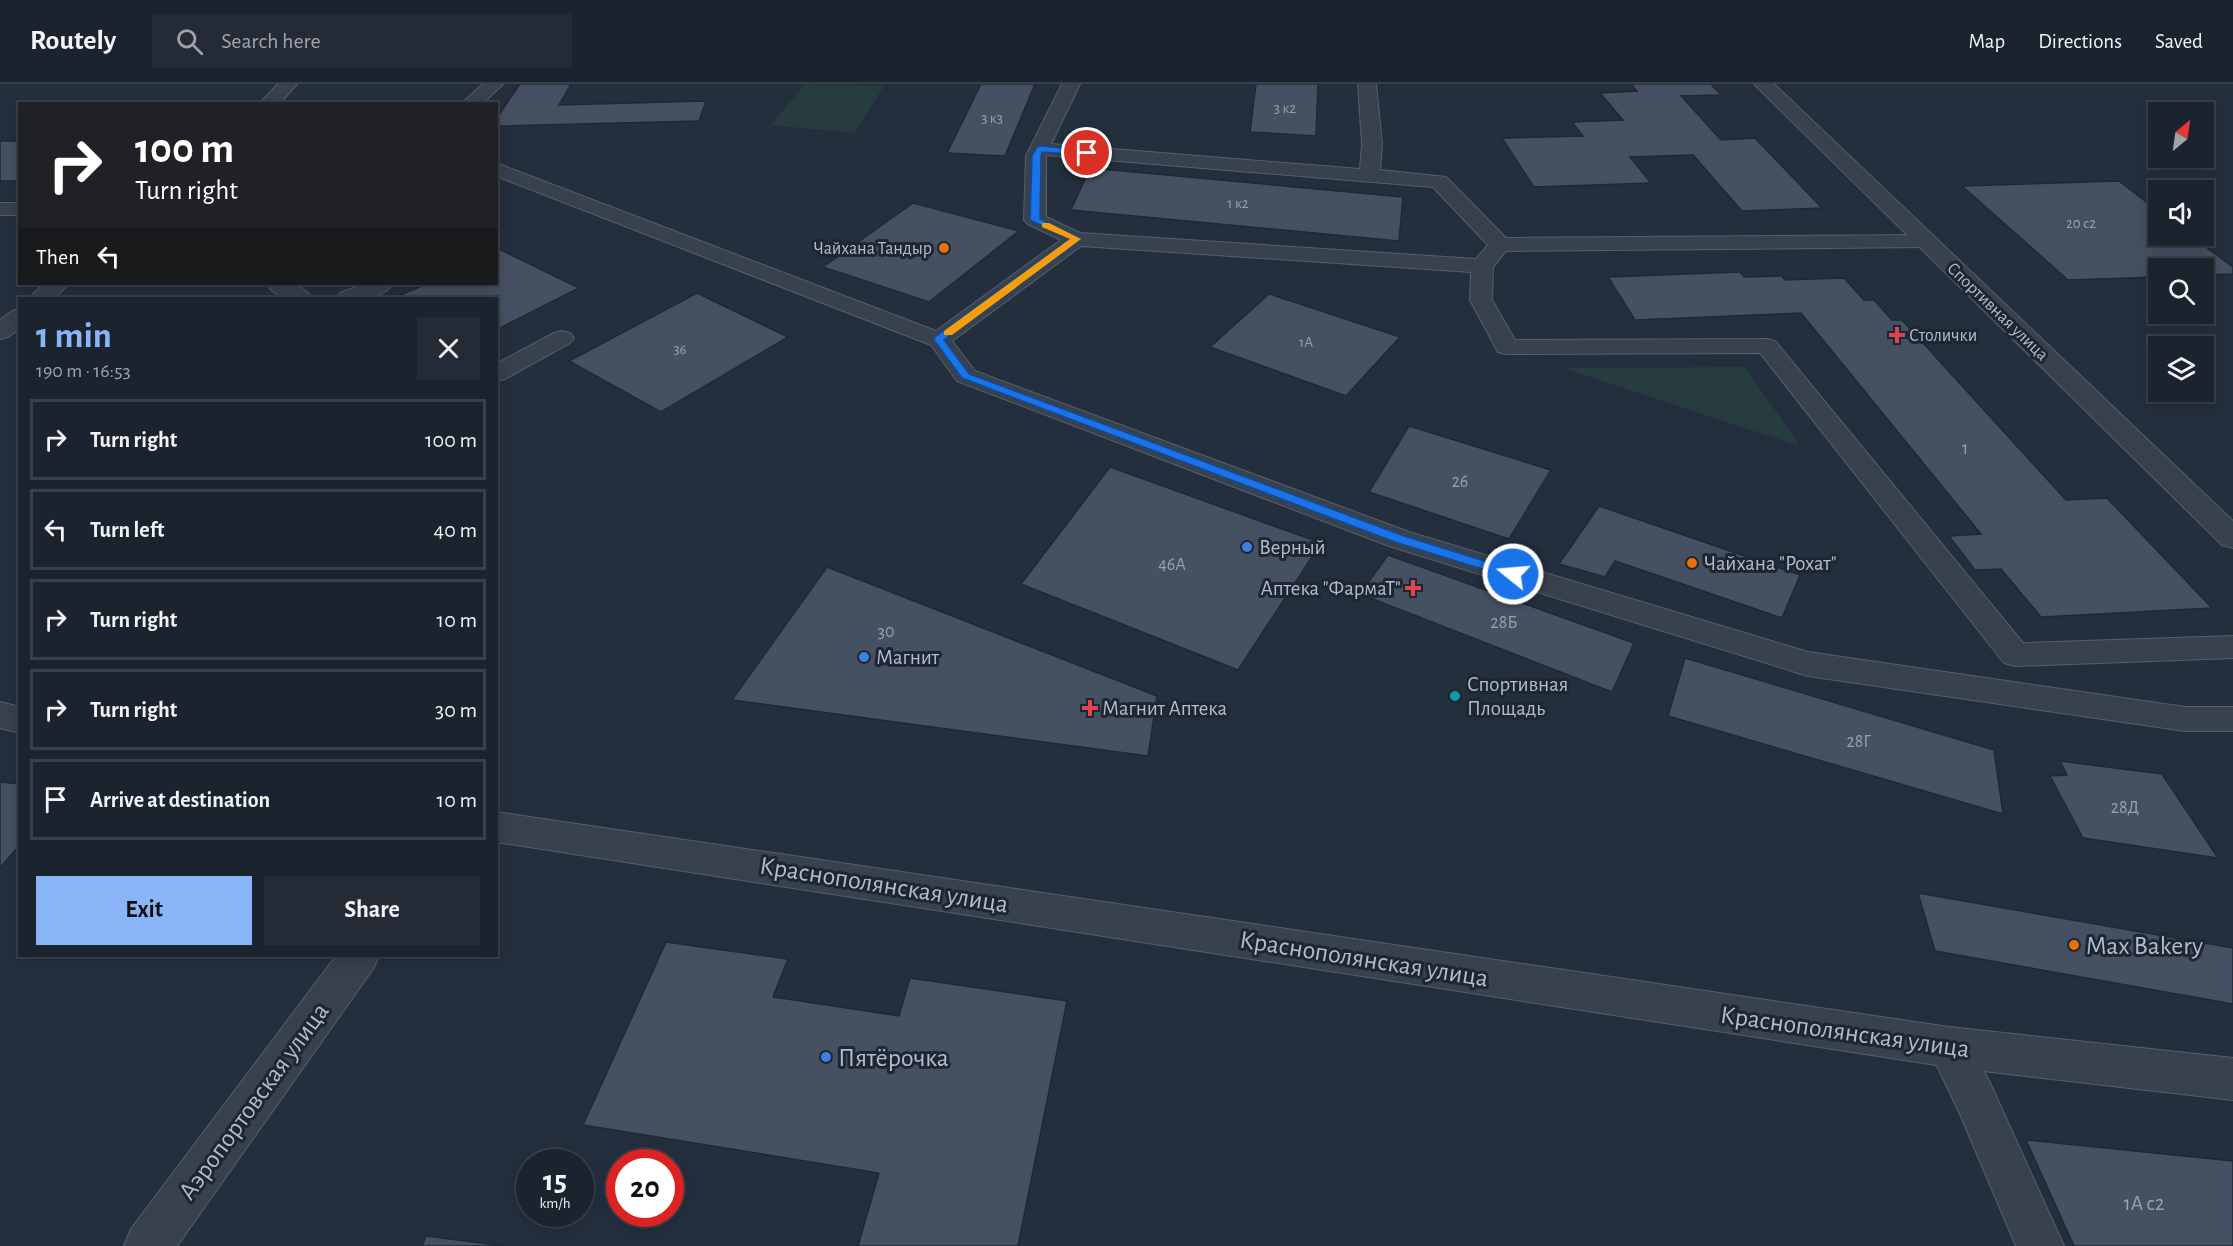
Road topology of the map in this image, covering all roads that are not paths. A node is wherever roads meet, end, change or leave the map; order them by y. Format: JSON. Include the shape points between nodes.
{"nodes":[{"id":1,"x":288,"y":84,"type":"edge"},
{"id":2,"x":494,"y":84,"type":"edge"},
{"id":3,"x":1071,"y":84,"type":"edge"},
{"id":4,"x":1367,"y":84,"type":"edge"},
{"id":5,"x":1763,"y":84,"type":"edge"},
{"id":6,"x":270,"y":102,"type":"edge"},
{"id":7,"x":472,"y":102,"type":"edge"},
{"id":8,"x":1040,"y":149,"type":"junction"},
{"id":9,"x":498,"y":170,"type":"edge"},
{"id":10,"x":1370,"y":175,"type":"junction"},
{"id":11,"x":18,"y":208,"type":"edge"},
{"id":12,"x":0,"y":209,"type":"edge"},
{"id":13,"x":1076,"y":239,"type":"junction"},
{"id":14,"x":1926,"y":241,"type":"junction"},
{"id":15,"x":1500,"y":245,"type":"junction"},
{"id":16,"x":1482,"y":266,"type":"junction"},
{"id":17,"x":57,"y":285,"type":"edge"},
{"id":18,"x":279,"y":285,"type":"edge"},
{"id":19,"x":380,"y":285,"type":"edge"},
{"id":20,"x":41,"y":297,"type":"edge"},
{"id":21,"x":299,"y":297,"type":"edge"},
{"id":22,"x":350,"y":297,"type":"edge"},
{"id":23,"x":18,"y":318,"type":"edge"},
{"id":24,"x":0,"y":332,"type":"edge"},
{"id":25,"x":562,"y":338,"type":"dead end"},
{"id":26,"x":939,"y":340,"type":"junction"},
{"id":27,"x":498,"y":373,"type":"edge"},
{"id":28,"x":2233,"y":538,"type":"edge"},
{"id":29,"x":2233,"y":647,"type":"edge"},
{"id":30,"x":0,"y":715,"type":"edge"},
{"id":31,"x":2233,"y":719,"type":"edge"},
{"id":32,"x":18,"y":720,"type":"edge"},
{"id":33,"x":498,"y":827,"type":"edge"},
{"id":34,"x":358,"y":957,"type":"edge"},
{"id":35,"x":1949,"y":1047,"type":"junction"},
{"id":36,"x":2233,"y":1079,"type":"edge"},
{"id":37,"x":148,"y":1246,"type":"edge"},
{"id":38,"x":2040,"y":1246,"type":"edge"}],
"edges":[{"from":1,"to":6,"type":"lane"},
{"from":2,"to":7,"type":"lane"},
{"from":3,"to":8,"type":"lane"},
{"from":4,"to":10,"type":"lane","via":[[1372,144]]},
{"from":5,"to":14,"type":"street","name":"Спортивная улица"},
{"from":8,"to":10,"type":"lane"},
{"from":8,"to":13,"type":"lane","via":[[1036,156],[1035,220]]},
{"from":9,"to":26,"type":"lane"},
{"from":10,"to":15,"type":"lane","via":[[1439,181]]},
{"from":11,"to":12,"type":"lane"},
{"from":13,"to":16,"type":"lane"},
{"from":13,"to":26,"type":"lane"},
{"from":14,"to":15,"type":"lane"},
{"from":14,"to":28,"type":"street","name":"Спортивная улица"},
{"from":15,"to":16,"type":"lane"},
{"from":16,"to":29,"type":"lane","via":[[1481,300],[1507,347],[1767,346],[2015,655]]},
{"from":17,"to":20,"type":"lane"},
{"from":18,"to":21,"type":"lane"},
{"from":19,"to":22,"type":"lane"},
{"from":23,"to":24,"type":"lane"},
{"from":25,"to":27,"type":"lane"},
{"from":26,"to":31,"type":"lane","via":[[966,376],[1379,532],[1808,664],[2185,719]]},
{"from":30,"to":32,"type":"street"},
{"from":33,"to":35,"type":"street","name":"Краснополянская улица"},
{"from":34,"to":37,"type":"street","name":"Аэропортовская улица"},
{"from":35,"to":36,"type":"street","name":"Краснополянская улица"},
{"from":35,"to":38,"type":"street"}]}
